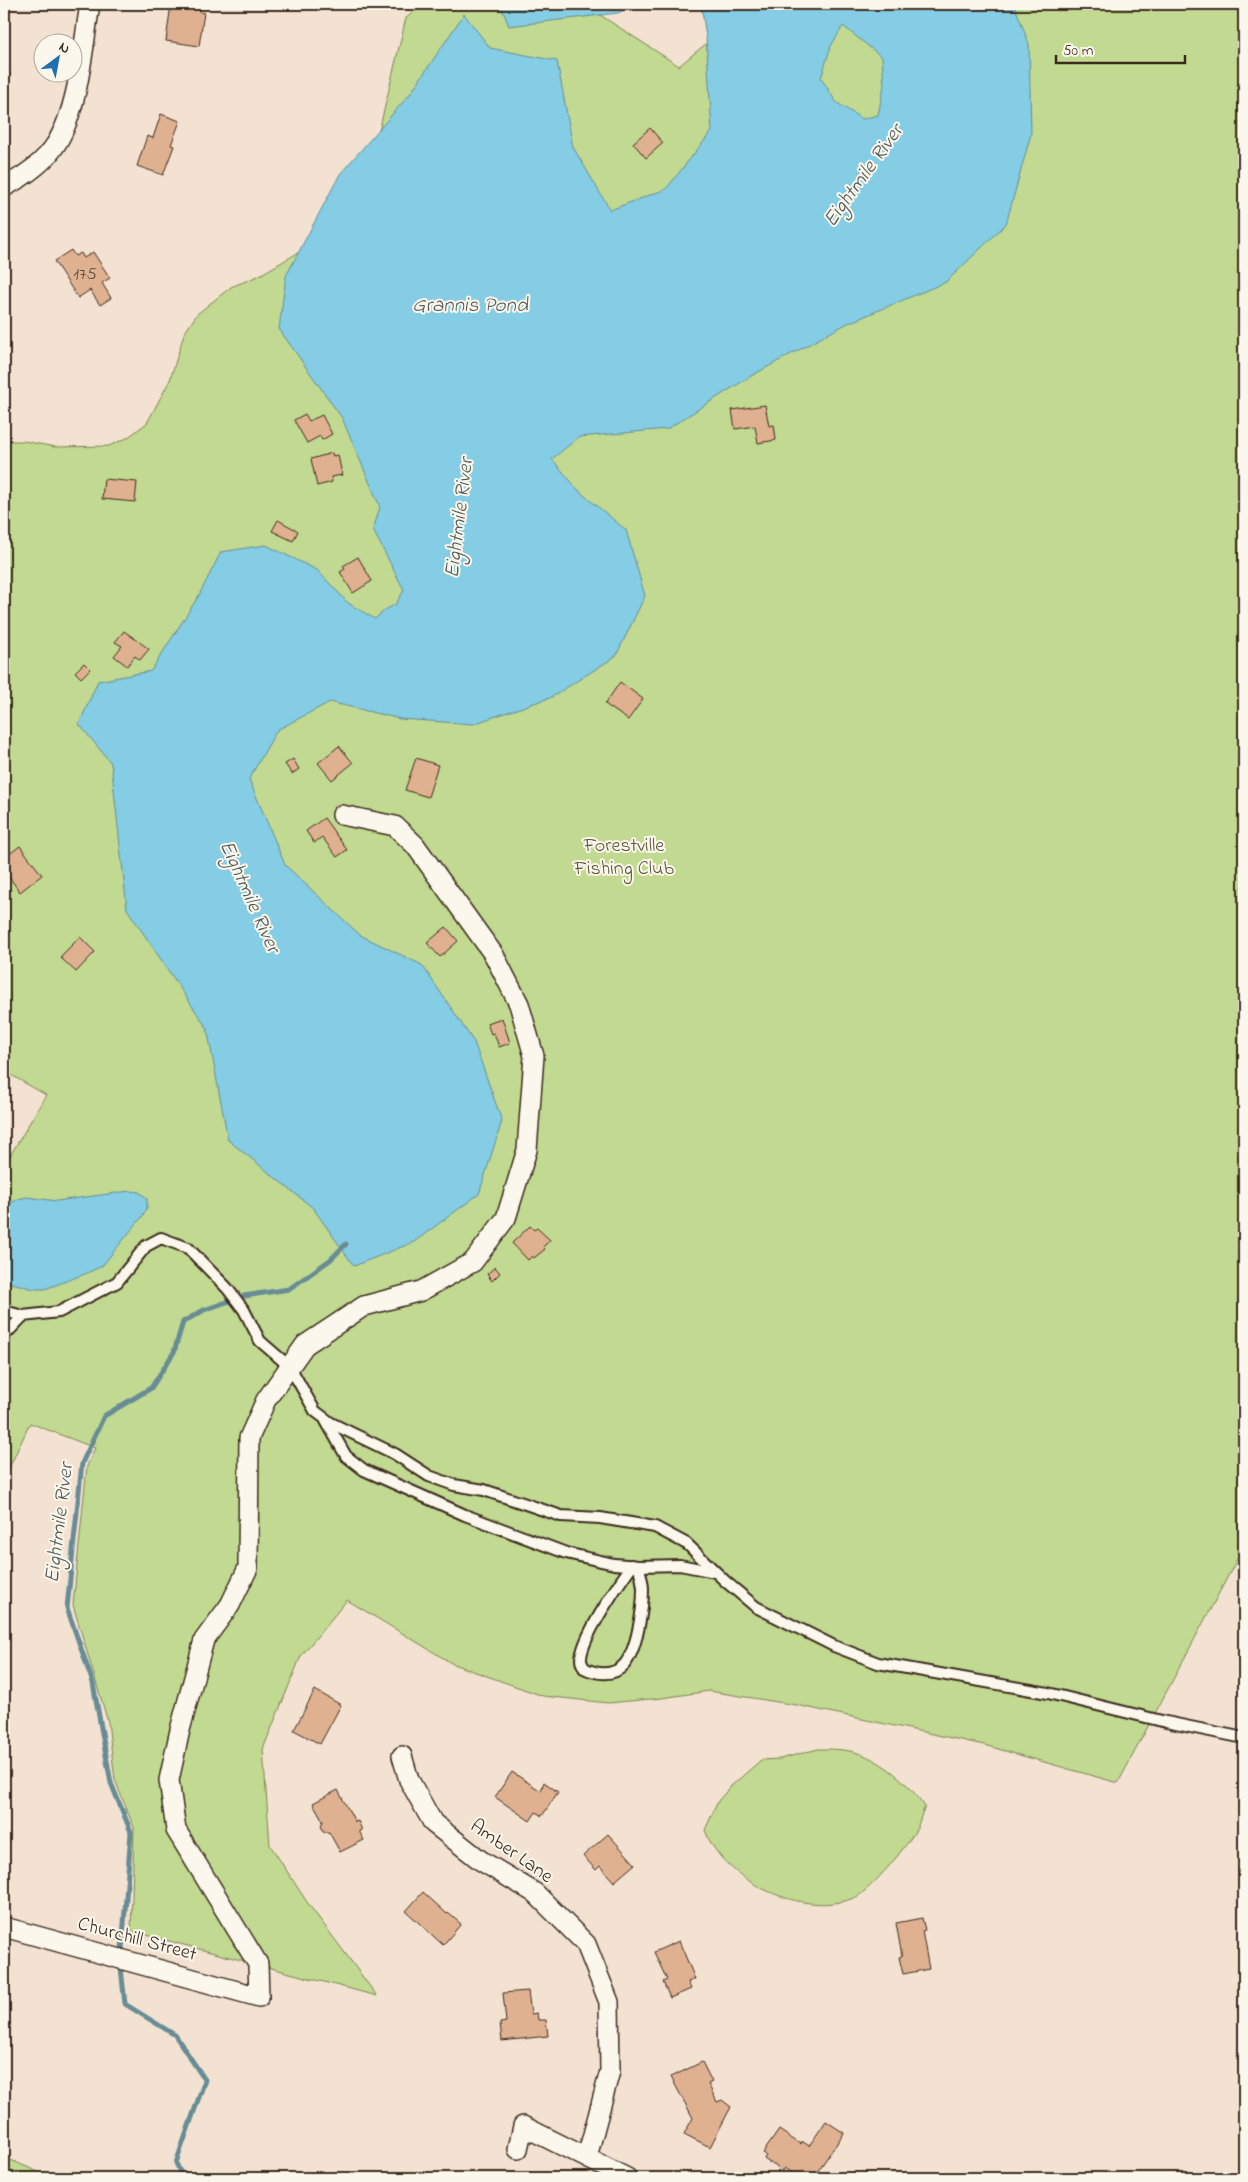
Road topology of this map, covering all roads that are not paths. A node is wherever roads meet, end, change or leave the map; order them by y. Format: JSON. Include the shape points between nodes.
{"nodes":[{"id":1,"x":90,"y":4,"type":"edge"},
{"id":2,"x":4,"y":187,"type":"edge"},
{"id":3,"x":342,"y":816,"type":"dead end"},
{"id":4,"x":4,"y":1311,"type":"edge"},
{"id":5,"x":23,"y":1316,"type":"junction"},
{"id":6,"x":4,"y":1336,"type":"edge"},
{"id":7,"x":290,"y":1367,"type":"junction"},
{"id":8,"x":324,"y":1418,"type":"junction"},
{"id":9,"x":635,"y":1566,"type":"junction"},
{"id":10,"x":716,"y":1572,"type":"junction"},
{"id":11,"x":1244,"y":1738,"type":"edge"},
{"id":12,"x":402,"y":1756,"type":"dead end"},
{"id":13,"x":4,"y":1927,"type":"edge"},
{"id":14,"x":518,"y":2149,"type":"dead end"},
{"id":15,"x":586,"y":2157,"type":"junction"},
{"id":16,"x":627,"y":2178,"type":"edge"}],
"edges":[{"from":1,"to":2,"type":"street","via":[[71,112],[56,145],[26,175]]},
{"from":3,"to":7,"type":"street","via":[[395,826],[415,845],[494,955],[519,1004],[534,1056],[528,1150],[506,1218],[473,1262],[421,1291],[364,1306],[305,1344]]},
{"from":4,"to":5,"type":"lane"},
{"from":5,"to":6,"type":"lane"},
{"from":5,"to":7,"type":"lane","via":[[59,1312],[117,1282],[146,1246],[161,1238],[188,1248],[227,1288],[244,1310],[260,1341]]},
{"from":7,"to":8,"type":"lane","via":[[316,1411]]},
{"from":7,"to":13,"type":"street","name":"Churchill Street","via":[[266,1400],[249,1438],[248,1568],[230,1605],[204,1640],[169,1780],[176,1830],[258,1964],[259,1997]]},
{"from":8,"to":9,"type":"lane","via":[[346,1456],[364,1470],[465,1515],[566,1552]]},
{"from":8,"to":10,"type":"lane","via":[[350,1434],[395,1454],[429,1476],[454,1485],[484,1490],[561,1516],[600,1518],[655,1527],[687,1544]]},
{"from":9,"to":9,"type":"lane","via":[[643,1587],[643,1610],[635,1641],[624,1665],[610,1672],[595,1674],[584,1668],[581,1660],[586,1644],[610,1596]]},
{"from":9,"to":10,"type":"lane","via":[[680,1565]]},
{"from":10,"to":11,"type":"lane","via":[[756,1608],[834,1646],[878,1663],[1048,1693]]},
{"from":12,"to":15,"type":"street","name":"Amber Lane","via":[[409,1780],[432,1823],[480,1860],[535,1893],[586,1944],[609,2002],[610,2071]]},
{"from":14,"to":15,"type":"street","via":[[523,2126]]},
{"from":15,"to":16,"type":"street"}]}
